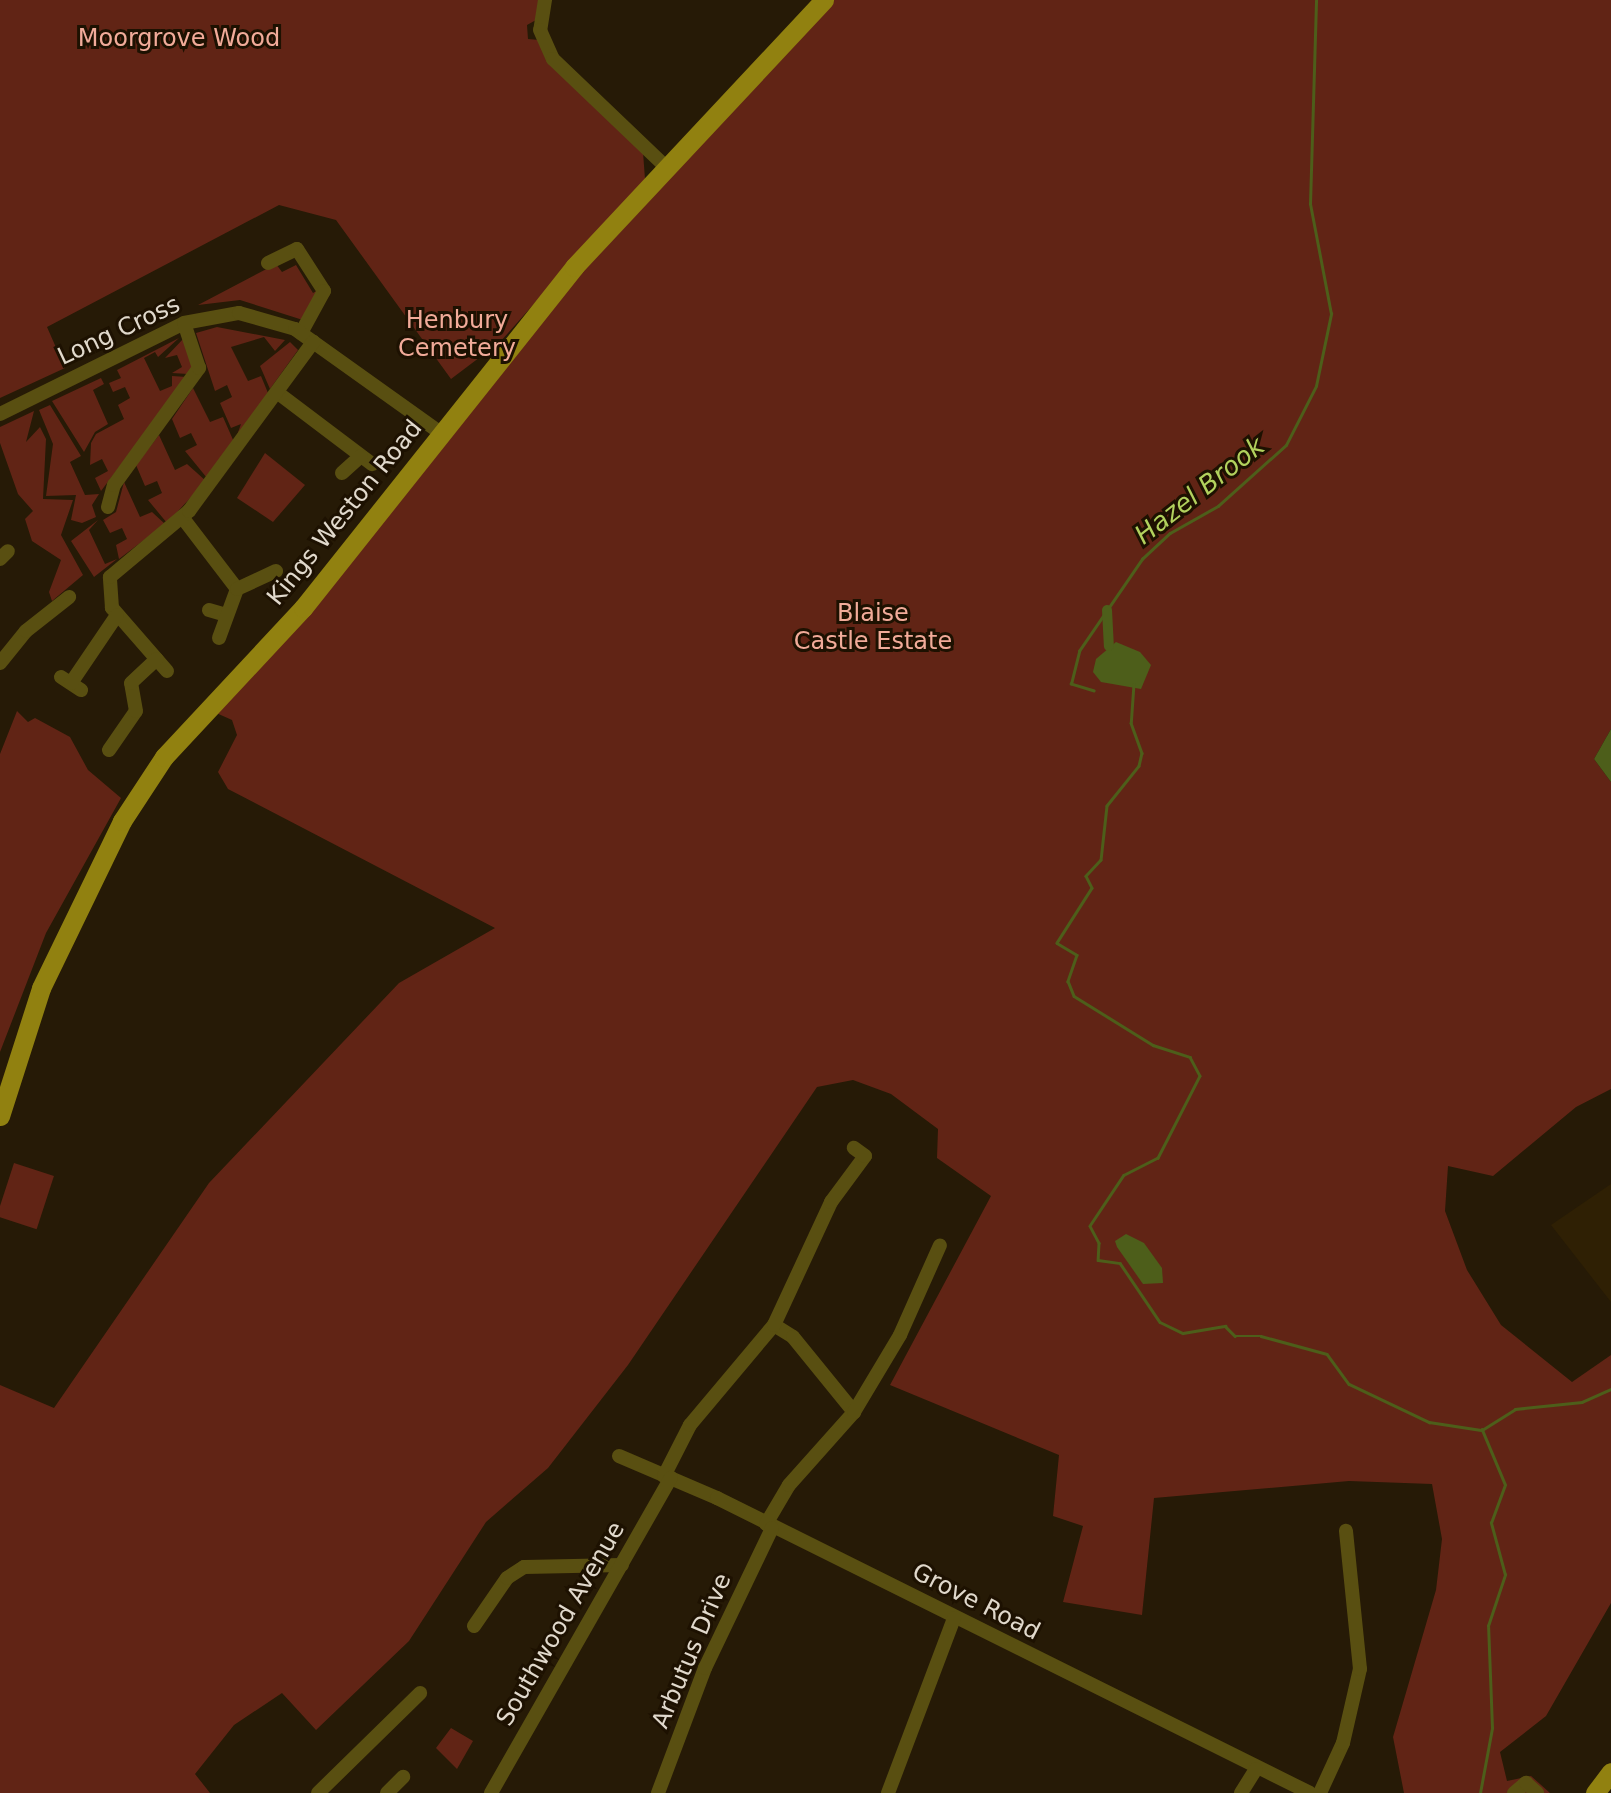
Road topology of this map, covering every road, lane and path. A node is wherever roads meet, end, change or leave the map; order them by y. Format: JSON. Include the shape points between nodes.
{"nodes":[{"id":1,"x":545,"y":0,"type":"edge"},
{"id":2,"x":824,"y":0,"type":"edge"},
{"id":3,"x":664,"y":165,"type":"junction"},
{"id":4,"x":279,"y":262,"type":"dead end"},
{"id":5,"x":184,"y":323,"type":"junction"},
{"id":6,"x":307,"y":337,"type":"junction"},
{"id":7,"x":278,"y":393,"type":"junction"},
{"id":8,"x":0,"y":414,"type":"edge"},
{"id":9,"x":441,"y":433,"type":"junction"},
{"id":10,"x":342,"y":472,"type":"dead end"},
{"id":11,"x":108,"y":507,"type":"dead end"},
{"id":12,"x":182,"y":517,"type":"junction"},
{"id":13,"x":276,"y":571,"type":"dead end"},
{"id":14,"x":237,"y":589,"type":"junction"},
{"id":15,"x":69,"y":597,"type":"dead end"},
{"id":16,"x":209,"y":610,"type":"dead end"},
{"id":17,"x":117,"y":615,"type":"junction"},
{"id":18,"x":226,"y":615,"type":"junction"},
{"id":19,"x":219,"y":638,"type":"dead end"},
{"id":20,"x":7,"y":642,"type":"edge"},
{"id":21,"x":0,"y":663,"type":"edge"},
{"id":22,"x":71,"y":684,"type":"dead end"},
{"id":23,"x":109,"y":750,"type":"dead end"},
{"id":24,"x":4,"y":1088,"type":"edge"},
{"id":25,"x":0,"y":1115,"type":"edge"},
{"id":26,"x":854,"y":1148,"type":"dead end"},
{"id":27,"x":941,"y":1250,"type":"dead end"},
{"id":28,"x":774,"y":1325,"type":"junction"},
{"id":29,"x":854,"y":1412,"type":"junction"},
{"id":30,"x":619,"y":1456,"type":"dead end"},
{"id":31,"x":668,"y":1477,"type":"junction"},
{"id":32,"x":769,"y":1526,"type":"junction"},
{"id":33,"x":1344,"y":1538,"type":"dead end"},
{"id":34,"x":622,"y":1565,"type":"junction"},
{"id":35,"x":954,"y":1618,"type":"junction"},
{"id":36,"x":474,"y":1626,"type":"dead end"},
{"id":37,"x":412,"y":1694,"type":"dead end"},
{"id":38,"x":1255,"y":1769,"type":"junction"},
{"id":39,"x":1611,"y":1772,"type":"edge"},
{"id":40,"x":318,"y":1793,"type":"edge"},
{"id":41,"x":491,"y":1793,"type":"edge"},
{"id":42,"x":658,"y":1793,"type":"edge"},
{"id":43,"x":887,"y":1793,"type":"edge"},
{"id":44,"x":1241,"y":1793,"type":"edge"},
{"id":45,"x":1310,"y":1793,"type":"edge"},
{"id":46,"x":1320,"y":1793,"type":"edge"},
{"id":47,"x":1514,"y":1793,"type":"edge"},
{"id":48,"x":1537,"y":1793,"type":"edge"},
{"id":49,"x":1595,"y":1793,"type":"edge"}],
"edges":[{"from":1,"to":3,"type":"street","via":[[533,31],[566,75]]},
{"from":2,"to":3,"type":"main road","name":"Kings Weston Road"},
{"from":3,"to":9,"type":"main road","name":"Kings Weston Road"},
{"from":4,"to":6,"type":"street","via":[[297,248],[324,291]]},
{"from":5,"to":6,"type":"street","name":"Long Cross","via":[[252,314]]},
{"from":5,"to":8,"type":"street","name":"Long Cross"},
{"from":5,"to":11,"type":"street","via":[[199,368],[114,485]]},
{"from":6,"to":7,"type":"street"},
{"from":6,"to":9,"type":"street","name":"Long Cross"},
{"from":7,"to":10,"type":"street","via":[[367,460]]},
{"from":7,"to":12,"type":"street"},
{"from":9,"to":24,"type":"main road","name":"Kings Weston Road","via":[[303,608],[208,706],[144,785],[41,988]]},
{"from":12,"to":14,"type":"street"},
{"from":12,"to":17,"type":"street","via":[[112,574],[107,595]]},
{"from":13,"to":14,"type":"street"},
{"from":14,"to":18,"type":"street"},
{"from":15,"to":20,"type":"street"},
{"from":16,"to":18,"type":"street"},
{"from":17,"to":22,"type":"street"},
{"from":17,"to":23,"type":"street","via":[[162,665],[131,685],[137,708],[134,723]]},
{"from":18,"to":19,"type":"street"},
{"from":20,"to":21,"type":"street"},
{"from":24,"to":25,"type":"main road","name":"Kings Weston Road"},
{"from":26,"to":28,"type":"street","name":"Southwood Avenue","via":[[865,1156],[831,1202]]},
{"from":27,"to":29,"type":"street","name":"Arbutus Drive","via":[[900,1335]]},
{"from":28,"to":29,"type":"street","via":[[793,1337]]},
{"from":28,"to":31,"type":"street","name":"Southwood Avenue","via":[[690,1425]]},
{"from":29,"to":32,"type":"street","name":"Arbutus Drive","via":[[789,1485]]},
{"from":30,"to":31,"type":"street","name":"Grove Road"},
{"from":31,"to":32,"type":"street","name":"Grove Road"},
{"from":31,"to":34,"type":"street","name":"Southwood Avenue"},
{"from":32,"to":35,"type":"street","name":"Grove Road"},
{"from":32,"to":42,"type":"street","name":"Arbutus Drive","via":[[705,1668]]},
{"from":33,"to":46,"type":"street","via":[[1360,1668],[1343,1742]]},
{"from":34,"to":36,"type":"street","via":[[524,1567]]},
{"from":34,"to":41,"type":"street","name":"Southwood Avenue"},
{"from":35,"to":38,"type":"street","name":"Grove Road"},
{"from":35,"to":43,"type":"street"},
{"from":37,"to":40,"type":"street"},
{"from":38,"to":44,"type":"street"},
{"from":38,"to":45,"type":"street","name":"Grove Road"},
{"from":39,"to":49,"type":"main road"},
{"from":47,"to":48,"type":"street","via":[[1526,1783]]}]}
